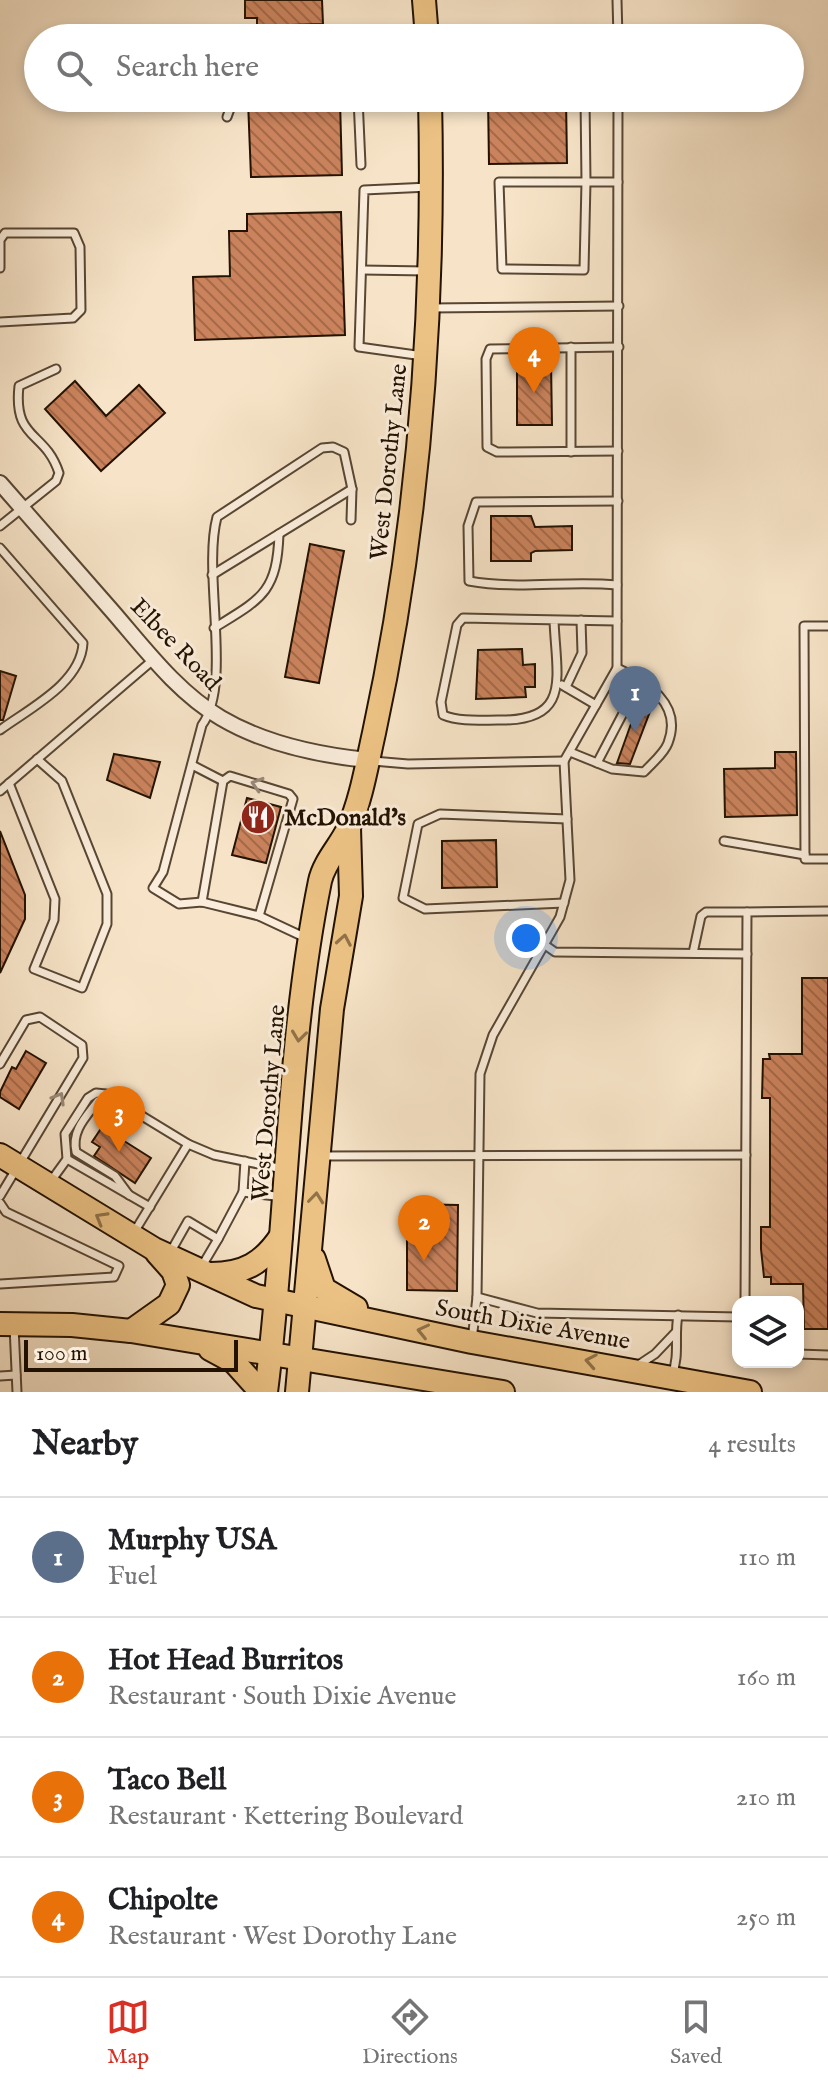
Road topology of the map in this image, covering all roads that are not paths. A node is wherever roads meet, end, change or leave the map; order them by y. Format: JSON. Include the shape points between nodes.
{"nodes":[{"id":1,"x":424,"y":0,"type":"edge"},
{"id":2,"x":617,"y":0,"type":"edge"},
{"id":3,"x":426,"y":24,"type":"edge"},
{"id":4,"x":618,"y":24,"type":"edge"},
{"id":5,"x":229,"y":112,"type":"edge"},
{"id":6,"x":359,"y":112,"type":"edge"},
{"id":7,"x":430,"y":112,"type":"edge"},
{"id":8,"x":585,"y":112,"type":"edge"},
{"id":9,"x":618,"y":112,"type":"edge"},
{"id":10,"x":227,"y":117,"type":"dead end"},
{"id":11,"x":361,"y":165,"type":"dead end"},
{"id":12,"x":586,"y":182,"type":"junction"},
{"id":13,"x":618,"y":182,"type":"junction"},
{"id":14,"x":432,"y":187,"type":"junction"},
{"id":15,"x":0,"y":268,"type":"edge"},
{"id":16,"x":362,"y":270,"type":"junction"},
{"id":17,"x":430,"y":271,"type":"junction"},
{"id":18,"x":619,"y":306,"type":"junction"},
{"id":19,"x":428,"y":308,"type":"junction"},
{"id":20,"x":0,"y":322,"type":"edge"},
{"id":21,"x":571,"y":347,"type":"junction"},
{"id":22,"x":619,"y":347,"type":"junction"},
{"id":23,"x":426,"y":357,"type":"junction"},
{"id":24,"x":56,"y":369,"type":"dead end"},
{"id":25,"x":618,"y":451,"type":"junction"},
{"id":26,"x":571,"y":452,"type":"junction"},
{"id":27,"x":0,"y":483,"type":"edge"},
{"id":28,"x":352,"y":489,"type":"junction"},
{"id":29,"x":618,"y":501,"type":"junction"},
{"id":30,"x":22,"y":507,"type":"junction"},
{"id":31,"x":351,"y":520,"type":"dead end"},
{"id":32,"x":0,"y":526,"type":"edge"},
{"id":33,"x":279,"y":534,"type":"junction"},
{"id":34,"x":0,"y":548,"type":"edge"},
{"id":35,"x":212,"y":575,"type":"junction"},
{"id":36,"x":617,"y":585,"type":"junction"},
{"id":37,"x":554,"y":620,"type":"junction"},
{"id":38,"x":581,"y":620,"type":"junction"},
{"id":39,"x":617,"y":621,"type":"junction"},
{"id":40,"x":828,"y":626,"type":"edge"},
{"id":41,"x":214,"y":628,"type":"junction"},
{"id":42,"x":154,"y":658,"type":"junction"},
{"id":43,"x":617,"y":668,"type":"junction"},
{"id":44,"x":641,"y":679,"type":"junction"},
{"id":45,"x":557,"y":681,"type":"junction"},
{"id":46,"x":566,"y":687,"type":"junction"},
{"id":47,"x":596,"y":705,"type":"junction"},
{"id":48,"x":212,"y":712,"type":"junction"},
{"id":49,"x":0,"y":730,"type":"edge"},
{"id":50,"x":570,"y":752,"type":"junction"},
{"id":51,"x":37,"y":759,"type":"junction"},
{"id":52,"x":367,"y":760,"type":"junction"},
{"id":53,"x":564,"y":761,"type":"junction"},
{"id":54,"x":597,"y":763,"type":"junction"},
{"id":55,"x":192,"y":765,"type":"junction"},
{"id":56,"x":223,"y":781,"type":"junction"},
{"id":57,"x":9,"y":783,"type":"junction"},
{"id":58,"x":0,"y":791,"type":"edge"},
{"id":59,"x":567,"y":819,"type":"junction"},
{"id":60,"x":349,"y":826,"type":"junction"},
{"id":61,"x":724,"y":841,"type":"dead end"},
{"id":62,"x":805,"y":855,"type":"junction"},
{"id":63,"x":828,"y":859,"type":"edge"},
{"id":64,"x":202,"y":902,"type":"junction"},
{"id":65,"x":564,"y":903,"type":"junction"},
{"id":66,"x":828,"y":911,"type":"edge"},
{"id":67,"x":747,"y":912,"type":"junction"},
{"id":68,"x":259,"y":916,"type":"junction"},
{"id":69,"x":311,"y":939,"type":"junction"},
{"id":70,"x":545,"y":945,"type":"junction"},
{"id":71,"x":693,"y":953,"type":"junction"},
{"id":72,"x":747,"y":954,"type":"junction"},
{"id":73,"x":0,"y":1064,"type":"edge"},
{"id":74,"x":122,"y":1104,"type":"junction"},
{"id":75,"x":188,"y":1144,"type":"junction"},
{"id":76,"x":746,"y":1155,"type":"junction"},
{"id":77,"x":320,"y":1156,"type":"junction"},
{"id":78,"x":480,"y":1157,"type":"junction"},
{"id":79,"x":67,"y":1159,"type":"junction"},
{"id":80,"x":10,"y":1160,"type":"edge"},
{"id":81,"x":245,"y":1161,"type":"junction"},
{"id":82,"x":287,"y":1169,"type":"junction"},
{"id":83,"x":50,"y":1182,"type":"junction"},
{"id":84,"x":243,"y":1192,"type":"junction"},
{"id":85,"x":129,"y":1195,"type":"junction"},
{"id":86,"x":0,"y":1196,"type":"edge"},
{"id":87,"x":285,"y":1197,"type":"junction"},
{"id":88,"x":0,"y":1203,"type":"edge"},
{"id":89,"x":150,"y":1207,"type":"junction"},
{"id":90,"x":282,"y":1235,"type":"junction"},
{"id":91,"x":132,"y":1236,"type":"junction"},
{"id":92,"x":218,"y":1239,"type":"junction"},
{"id":93,"x":312,"y":1252,"type":"junction"},
{"id":94,"x":162,"y":1256,"type":"junction"},
{"id":95,"x":203,"y":1272,"type":"junction"},
{"id":96,"x":0,"y":1284,"type":"edge"},
{"id":97,"x":745,"y":1296,"type":"edge"},
{"id":98,"x":477,"y":1297,"type":"junction"},
{"id":99,"x":277,"y":1299,"type":"junction"},
{"id":100,"x":306,"y":1304,"type":"junction"},
{"id":101,"x":678,"y":1315,"type":"junction"},
{"id":102,"x":732,"y":1317,"type":"edge"},
{"id":103,"x":374,"y":1319,"type":"junction"},
{"id":104,"x":7,"y":1324,"type":"edge"},
{"id":105,"x":131,"y":1331,"type":"junction"},
{"id":106,"x":675,"y":1333,"type":"junction"},
{"id":107,"x":195,"y":1341,"type":"junction"},
{"id":108,"x":472,"y":1342,"type":"junction"},
{"id":109,"x":271,"y":1354,"type":"junction"},
{"id":110,"x":804,"y":1354,"type":"edge"},
{"id":111,"x":828,"y":1355,"type":"edge"},
{"id":112,"x":301,"y":1359,"type":"junction"},
{"id":113,"x":633,"y":1368,"type":"junction"},
{"id":114,"x":16,"y":1375,"type":"junction"},
{"id":115,"x":0,"y":1376,"type":"edge"},
{"id":116,"x":668,"y":1384,"type":"edge"},
{"id":117,"x":17,"y":1392,"type":"edge"},
{"id":118,"x":264,"y":1392,"type":"edge"},
{"id":119,"x":297,"y":1392,"type":"edge"},
{"id":120,"x":503,"y":1392,"type":"edge"},
{"id":121,"x":750,"y":1392,"type":"edge"}],
"edges":[{"from":1,"to":3,"type":"main road"},
{"from":2,"to":4,"type":"lane"},
{"from":5,"to":10,"type":"lane"},
{"from":6,"to":11,"type":"lane"},
{"from":7,"to":14,"type":"main road","name":"West Dorothy Lane"},
{"from":8,"to":12,"type":"lane"},
{"from":9,"to":13,"type":"lane"},
{"from":12,"to":12,"type":"lane","via":[[584,270],[502,269],[499,182]]},
{"from":12,"to":13,"type":"lane"},
{"from":13,"to":18,"type":"lane"},
{"from":14,"to":16,"type":"lane","via":[[364,190]]},
{"from":14,"to":17,"type":"main road","name":"West Dorothy Lane"},
{"from":15,"to":20,"type":"lane","via":[[5,233],[74,233],[80,247],[81,310],[73,318]]},
{"from":16,"to":17,"type":"lane"},
{"from":16,"to":23,"type":"lane","via":[[359,347]]},
{"from":17,"to":19,"type":"main road","name":"West Dorothy Lane"},
{"from":18,"to":19,"type":"lane"},
{"from":18,"to":22,"type":"lane"},
{"from":19,"to":23,"type":"main road","name":"West Dorothy Lane"},
{"from":21,"to":22,"type":"lane"},
{"from":21,"to":26,"type":"lane"},
{"from":21,"to":26,"type":"lane","via":[[490,349],[486,359],[487,447],[497,452]]},
{"from":22,"to":25,"type":"lane"},
{"from":23,"to":52,"type":"main road","name":"West Dorothy Lane","via":[[406,549]]},
{"from":24,"to":30,"type":"lane","via":[[19,386],[17,410],[23,426],[54,457],[59,473]]},
{"from":25,"to":26,"type":"lane"},
{"from":25,"to":29,"type":"lane"},
{"from":27,"to":30,"type":"street","name":"Elbee Road"},
{"from":28,"to":31,"type":"lane"},
{"from":28,"to":33,"type":"lane"},
{"from":28,"to":35,"type":"lane","via":[[344,452],[322,448],[217,517]]},
{"from":29,"to":36,"type":"lane"},
{"from":29,"to":36,"type":"lane","via":[[476,502],[468,526],[469,581]]},
{"from":30,"to":32,"type":"lane"},
{"from":30,"to":42,"type":"street","name":"Elbee Road"},
{"from":33,"to":35,"type":"lane"},
{"from":33,"to":41,"type":"lane","via":[[278,566],[268,587],[253,604]]},
{"from":34,"to":49,"type":"lane","via":[[83,643],[82,658],[59,687]]},
{"from":35,"to":41,"type":"lane"},
{"from":36,"to":39,"type":"lane"},
{"from":37,"to":38,"type":"lane"},
{"from":37,"to":45,"type":"lane"},
{"from":37,"to":45,"type":"lane","via":[[463,618],[457,625],[441,702],[443,715],[454,720],[539,717],[551,705]]},
{"from":38,"to":39,"type":"lane"},
{"from":38,"to":46,"type":"lane","via":[[582,653]]},
{"from":39,"to":43,"type":"lane"},
{"from":40,"to":62,"type":"lane","via":[[804,626]]},
{"from":41,"to":48,"type":"lane"},
{"from":42,"to":48,"type":"street","name":"Elbee Road"},
{"from":42,"to":51,"type":"lane"},
{"from":43,"to":44,"type":"lane"},
{"from":43,"to":47,"type":"lane"},
{"from":44,"to":54,"type":"lane"},
{"from":44,"to":54,"type":"lane","via":[[667,708],[668,745],[644,772]]},
{"from":45,"to":46,"type":"lane"},
{"from":46,"to":47,"type":"lane"},
{"from":47,"to":50,"type":"lane"},
{"from":48,"to":52,"type":"street","name":"Elbee Road","via":[[293,747]]},
{"from":48,"to":55,"type":"lane","via":[[202,725]]},
{"from":50,"to":53,"type":"lane"},
{"from":50,"to":54,"type":"lane"},
{"from":51,"to":57,"type":"lane"},
{"from":51,"to":57,"type":"lane","via":[[62,781],[107,894],[107,924],[82,988],[34,969],[54,920],[55,899]]},
{"from":52,"to":53,"type":"lane"},
{"from":52,"to":60,"type":"main road","name":"West Dorothy Lane"},
{"from":53,"to":59,"type":"lane"},
{"from":55,"to":56,"type":"lane"},
{"from":55,"to":64,"type":"lane","via":[[163,872],[153,888],[179,904]]},
{"from":56,"to":64,"type":"lane"},
{"from":68,"to":56,"type":"lane","one_way":true,"via":[[293,799],[230,776]]},
{"from":57,"to":58,"type":"lane"},
{"from":59,"to":65,"type":"lane","via":[[570,880]]},
{"from":59,"to":65,"type":"lane","via":[[440,814],[418,824],[403,898],[425,909]]},
{"from":60,"to":69,"type":"main road","name":"West Dorothy Lane","via":[[321,876]]},
{"from":77,"to":60,"type":"main road","name":"West Dorothy Lane","one_way":true,"via":[[332,1009],[351,896]]},
{"from":61,"to":62,"type":"lane"},
{"from":62,"to":63,"type":"lane"},
{"from":64,"to":68,"type":"lane"},
{"from":65,"to":70,"type":"lane"},
{"from":66,"to":67,"type":"lane"},
{"from":67,"to":71,"type":"lane","via":[[706,912]]},
{"from":67,"to":72,"type":"lane"},
{"from":68,"to":69,"type":"lane"},
{"from":69,"to":82,"type":"main road","name":"West Dorothy Lane","one_way":true},
{"from":70,"to":71,"type":"lane","via":[[555,952]]},
{"from":70,"to":78,"type":"lane","via":[[493,1035],[480,1074]]},
{"from":71,"to":72,"type":"lane"},
{"from":72,"to":76,"type":"lane"},
{"from":80,"to":73,"type":"lane","one_way":true,"via":[[83,1058],[82,1045],[40,1017],[26,1020]]},
{"from":74,"to":75,"type":"lane"},
{"from":74,"to":79,"type":"lane","via":[[106,1094],[88,1098],[65,1134]]},
{"from":74,"to":85,"type":"lane","via":[[98,1101],[74,1141],[76,1152],[115,1176]]},
{"from":75,"to":81,"type":"lane"},
{"from":75,"to":89,"type":"lane"},
{"from":76,"to":78,"type":"lane"},
{"from":76,"to":97,"type":"lane"},
{"from":77,"to":78,"type":"lane"},
{"from":93,"to":77,"type":"main road","name":"West Dorothy Lane","one_way":true},
{"from":78,"to":98,"type":"lane"},
{"from":79,"to":83,"type":"lane"},
{"from":79,"to":85,"type":"lane"},
{"from":80,"to":83,"type":"main road","name":"South Dixie Avenue"},
{"from":80,"to":86,"type":"lane"},
{"from":81,"to":82,"type":"lane"},
{"from":81,"to":84,"type":"lane"},
{"from":82,"to":87,"type":"main road","name":"West Dorothy Lane"},
{"from":91,"to":83,"type":"main road","name":"South Dixie Avenue","one_way":true},
{"from":84,"to":87,"type":"lane"},
{"from":84,"to":92,"type":"lane"},
{"from":85,"to":89,"type":"lane"},
{"from":87,"to":90,"type":"main road","name":"West Dorothy Lane"},
{"from":88,"to":96,"type":"lane","via":[[6,1212],[119,1266],[114,1277]]},
{"from":89,"to":91,"type":"lane"},
{"from":90,"to":95,"type":"main road","via":[[255,1264],[230,1274]]},
{"from":90,"to":99,"type":"main road","name":"West Dorothy Lane"},
{"from":91,"to":94,"type":"main road","name":"South Dixie Avenue"},
{"from":92,"to":94,"type":"lane","via":[[188,1221]]},
{"from":92,"to":95,"type":"lane"},
{"from":93,"to":100,"type":"main road","name":"West Dorothy Lane"},
{"from":93,"to":103,"type":"main road","via":[[324,1289]]},
{"from":94,"to":95,"type":"main road","name":"South Dixie Avenue"},
{"from":94,"to":105,"type":"main road","via":[[178,1285],[169,1304]]},
{"from":95,"to":99,"type":"main road","name":"South Dixie Avenue","via":[[256,1296]]},
{"from":98,"to":101,"type":"lane","via":[[537,1313]]},
{"from":98,"to":108,"type":"lane"},
{"from":99,"to":100,"type":"main road","name":"South Dixie Avenue"},
{"from":99,"to":109,"type":"main road","name":"West Dorothy Lane"},
{"from":100,"to":103,"type":"main road","name":"South Dixie Avenue"},
{"from":100,"to":112,"type":"main road","name":"West Dorothy Lane"},
{"from":101,"to":102,"type":"lane"},
{"from":101,"to":106,"type":"lane"},
{"from":108,"to":103,"type":"main road","name":"South Dixie Avenue","one_way":true},
{"from":104,"to":105,"type":"main road"},
{"from":104,"to":114,"type":"lane"},
{"from":105,"to":107,"type":"main road"},
{"from":106,"to":113,"type":"lane"},
{"from":106,"to":116,"type":"lane","via":[[678,1360]]},
{"from":107,"to":109,"type":"main road"},
{"from":107,"to":118,"type":"main road","via":[[234,1362]]},
{"from":113,"to":108,"type":"main road","name":"South Dixie Avenue","one_way":true},
{"from":109,"to":112,"type":"main road"},
{"from":109,"to":118,"type":"main road","name":"West Dorothy Lane"},
{"from":110,"to":111,"type":"lane"},
{"from":112,"to":119,"type":"main road","name":"West Dorothy Lane"},
{"from":112,"to":120,"type":"main road"},
{"from":113,"to":116,"type":"main road","name":"South Dixie Avenue"},
{"from":114,"to":115,"type":"lane"},
{"from":114,"to":117,"type":"lane"},
{"from":116,"to":121,"type":"main road","name":"South Dixie Avenue"}]}
